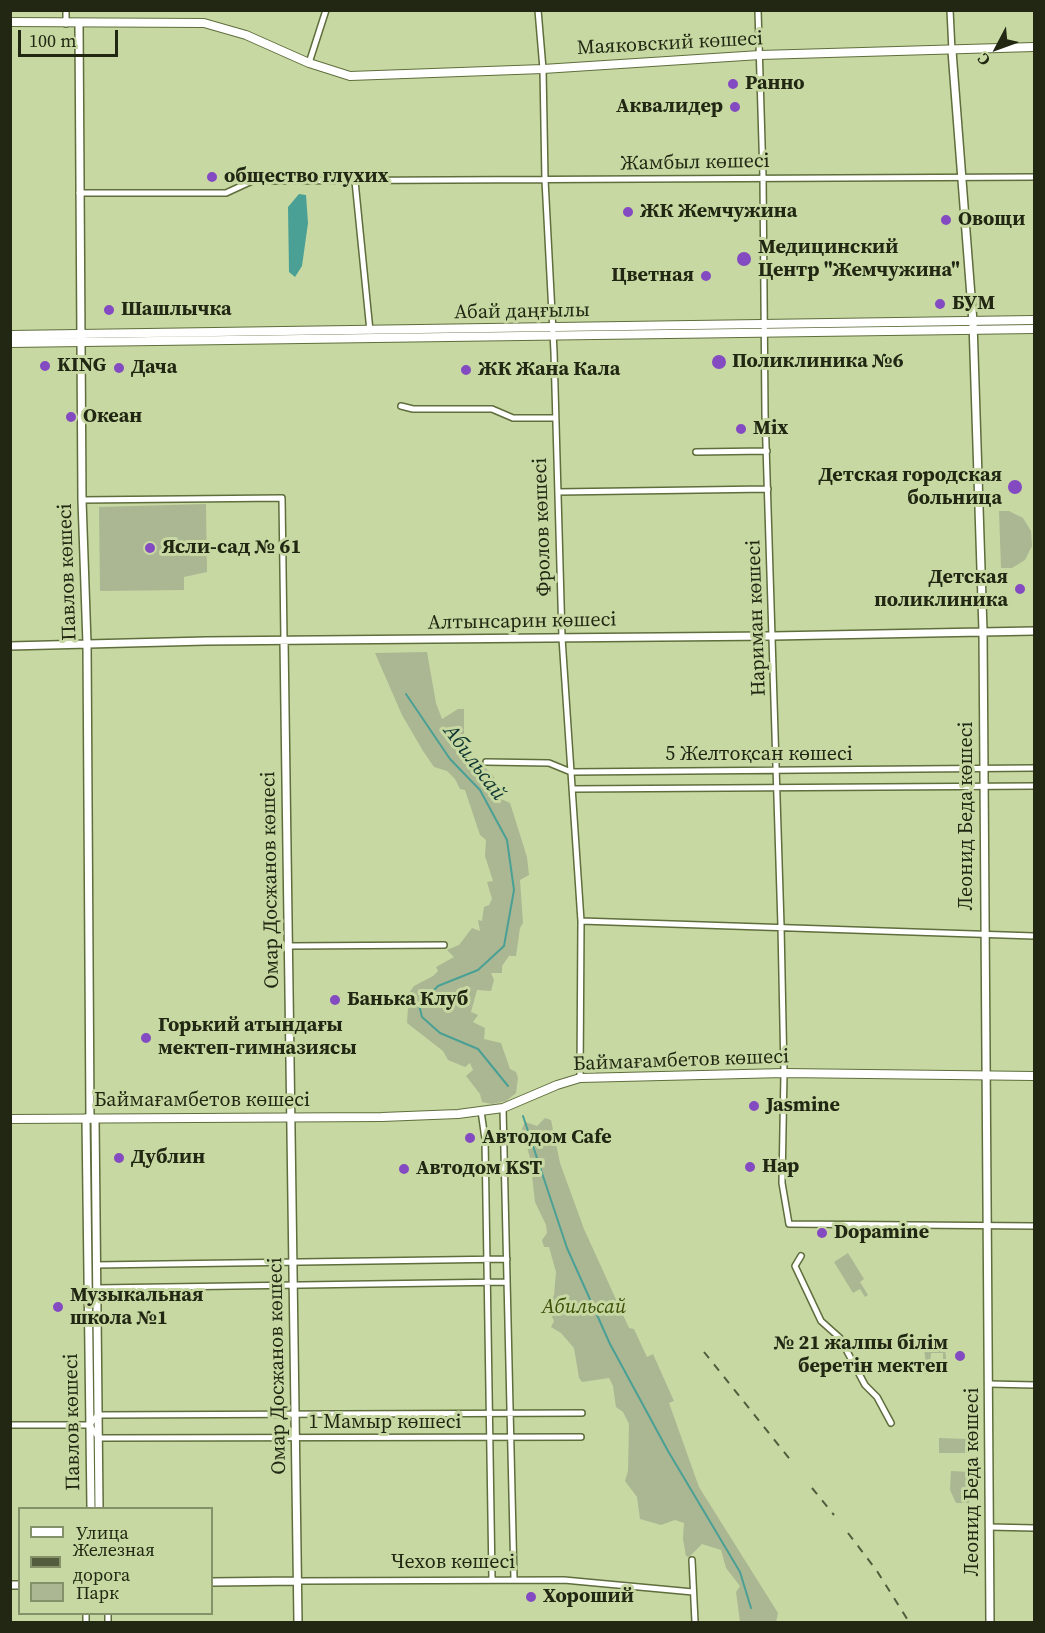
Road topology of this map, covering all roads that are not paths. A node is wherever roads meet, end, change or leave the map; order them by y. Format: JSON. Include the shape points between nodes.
{"nodes":[{"id":1,"x":66,"y":10,"type":"edge"},
{"id":2,"x":326,"y":10,"type":"edge"},
{"id":3,"x":538,"y":10,"type":"edge"},
{"id":4,"x":758,"y":10,"type":"edge"},
{"id":5,"x":950,"y":10,"type":"edge"},
{"id":6,"x":10,"y":22,"type":"edge"},
{"id":7,"x":66,"y":24,"type":"junction"},
{"id":8,"x":80,"y":24,"type":"junction"},
{"id":9,"x":1035,"y":46,"type":"edge"},
{"id":10,"x":951,"y":51,"type":"junction"},
{"id":11,"x":760,"y":55,"type":"junction"},
{"id":12,"x":309,"y":63,"type":"junction"},
{"id":13,"x":543,"y":69,"type":"junction"},
{"id":14,"x":763,"y":177,"type":"junction"},
{"id":15,"x":963,"y":177,"type":"junction"},
{"id":16,"x":1035,"y":177,"type":"edge"},
{"id":17,"x":545,"y":180,"type":"junction"},
{"id":18,"x":355,"y":181,"type":"junction"},
{"id":19,"x":79,"y":193,"type":"junction"},
{"id":20,"x":1035,"y":320,"type":"edge"},
{"id":21,"x":973,"y":326,"type":"junction"},
{"id":22,"x":763,"y":329,"type":"junction"},
{"id":23,"x":1035,"y":329,"type":"edge"},
{"id":24,"x":370,"y":331,"type":"junction"},
{"id":25,"x":553,"y":332,"type":"junction"},
{"id":26,"x":10,"y":335,"type":"edge"},
{"id":27,"x":81,"y":339,"type":"junction"},
{"id":28,"x":10,"y":343,"type":"edge"},
{"id":29,"x":401,"y":406,"type":"dead end"},
{"id":30,"x":555,"y":418,"type":"junction"},
{"id":31,"x":766,"y":451,"type":"junction"},
{"id":32,"x":696,"y":452,"type":"dead end"},
{"id":33,"x":768,"y":489,"type":"junction"},
{"id":34,"x":558,"y":492,"type":"junction"},
{"id":35,"x":82,"y":500,"type":"junction"},
{"id":36,"x":982,"y":631,"type":"junction"},
{"id":37,"x":1035,"y":631,"type":"edge"},
{"id":38,"x":772,"y":636,"type":"junction"},
{"id":39,"x":562,"y":638,"type":"junction"},
{"id":40,"x":284,"y":640,"type":"junction"},
{"id":41,"x":87,"y":644,"type":"junction"},
{"id":42,"x":10,"y":646,"type":"edge"},
{"id":43,"x":486,"y":762,"type":"dead end"},
{"id":44,"x":983,"y":768,"type":"junction"},
{"id":45,"x":1035,"y":768,"type":"edge"},
{"id":46,"x":776,"y":770,"type":"junction"},
{"id":47,"x":571,"y":772,"type":"junction"},
{"id":48,"x":1035,"y":786,"type":"edge"},
{"id":49,"x":983,"y":787,"type":"junction"},
{"id":50,"x":777,"y":788,"type":"junction"},
{"id":51,"x":572,"y":789,"type":"junction"},
{"id":52,"x":581,"y":921,"type":"junction"},
{"id":53,"x":781,"y":926,"type":"junction"},
{"id":54,"x":984,"y":935,"type":"junction"},
{"id":55,"x":1035,"y":936,"type":"edge"},
{"id":56,"x":444,"y":945,"type":"dead end"},
{"id":57,"x":289,"y":946,"type":"junction"},
{"id":58,"x":784,"y":1073,"type":"junction"},
{"id":59,"x":987,"y":1074,"type":"junction"},
{"id":60,"x":1035,"y":1076,"type":"edge"},
{"id":61,"x":580,"y":1078,"type":"junction"},
{"id":62,"x":503,"y":1108,"type":"junction"},
{"id":63,"x":481,"y":1111,"type":"junction"},
{"id":64,"x":292,"y":1117,"type":"junction"},
{"id":65,"x":90,"y":1118,"type":"junction"},
{"id":66,"x":10,"y":1119,"type":"edge"},
{"id":67,"x":987,"y":1226,"type":"junction"},
{"id":68,"x":1035,"y":1226,"type":"edge"},
{"id":69,"x":801,"y":1256,"type":"dead end"},
{"id":70,"x":487,"y":1259,"type":"junction"},
{"id":71,"x":507,"y":1259,"type":"junction"},
{"id":72,"x":293,"y":1262,"type":"junction"},
{"id":73,"x":96,"y":1265,"type":"junction"},
{"id":74,"x":488,"y":1282,"type":"junction"},
{"id":75,"x":507,"y":1282,"type":"junction"},
{"id":76,"x":294,"y":1285,"type":"junction"},
{"id":77,"x":97,"y":1288,"type":"junction"},
{"id":78,"x":989,"y":1384,"type":"junction"},
{"id":79,"x":1035,"y":1385,"type":"edge"},
{"id":80,"x":489,"y":1413,"type":"junction"},
{"id":81,"x":510,"y":1413,"type":"junction"},
{"id":82,"x":582,"y":1413,"type":"dead end"},
{"id":83,"x":296,"y":1414,"type":"junction"},
{"id":84,"x":98,"y":1415,"type":"junction"},
{"id":85,"x":891,"y":1423,"type":"dead end"},
{"id":86,"x":10,"y":1425,"type":"edge"},
{"id":87,"x":89,"y":1425,"type":"junction"},
{"id":88,"x":581,"y":1437,"type":"dead end"},
{"id":89,"x":99,"y":1438,"type":"junction"},
{"id":90,"x":490,"y":1438,"type":"junction"},
{"id":91,"x":511,"y":1438,"type":"junction"},
{"id":92,"x":296,"y":1439,"type":"junction"},
{"id":93,"x":91,"y":1507,"type":"edge"},
{"id":94,"x":99,"y":1507,"type":"edge"},
{"id":95,"x":989,"y":1527,"type":"junction"},
{"id":96,"x":1035,"y":1528,"type":"edge"},
{"id":97,"x":692,"y":1560,"type":"dead end"},
{"id":98,"x":492,"y":1579,"type":"junction"},
{"id":99,"x":514,"y":1579,"type":"junction"},
{"id":100,"x":298,"y":1581,"type":"junction"},
{"id":101,"x":213,"y":1582,"type":"edge"},
{"id":102,"x":693,"y":1592,"type":"junction"},
{"id":103,"x":298,"y":1623,"type":"edge"},
{"id":104,"x":695,"y":1623,"type":"edge"},
{"id":105,"x":990,"y":1623,"type":"edge"}],
"edges":[{"from":1,"to":7,"type":"street"},
{"from":2,"to":12,"type":"street"},
{"from":3,"to":13,"type":"street","name":"Фролов көшесі"},
{"from":4,"to":11,"type":"street","name":"Нариман көшесі"},
{"from":5,"to":10,"type":"street","name":"Леонид Беда көшесі"},
{"from":6,"to":7,"type":"main road","name":"Маяковский көшесі"},
{"from":7,"to":8,"type":"main road","name":"Маяковский көшесі"},
{"from":8,"to":12,"type":"main road","name":"Маяковский көшесі","via":[[204,23],[246,35]]},
{"from":8,"to":19,"type":"street","name":"Павлов көшесі"},
{"from":9,"to":10,"type":"main road","name":"Маяковский көшесі"},
{"from":10,"to":11,"type":"main road","name":"Маяковский көшесі"},
{"from":10,"to":15,"type":"street","name":"Леонид Беда көшесі"},
{"from":11,"to":13,"type":"main road","name":"Маяковский көшесі"},
{"from":11,"to":14,"type":"street","name":"Нариман көшесі"},
{"from":12,"to":13,"type":"main road","name":"Маяковский көшесі","via":[[350,76]]},
{"from":13,"to":17,"type":"street","name":"Фролов көшесі"},
{"from":14,"to":15,"type":"street","name":"Жамбыл көшесі"},
{"from":14,"to":17,"type":"street","name":"Жамбыл көшесі"},
{"from":14,"to":22,"type":"street","name":"Нариман көшесі"},
{"from":15,"to":16,"type":"street","name":"Жамбыл көшесі"},
{"from":15,"to":21,"type":"street","name":"Леонид Беда көшесі"},
{"from":17,"to":18,"type":"street","name":"Жамбыл көшесі"},
{"from":17,"to":25,"type":"street","name":"Фролов көшесі"},
{"from":18,"to":19,"type":"street","name":"Жамбыл көшесі","via":[[252,181],[226,193]]},
{"from":18,"to":24,"type":"street"},
{"from":19,"to":27,"type":"street","name":"Павлов көшесі"},
{"from":20,"to":21,"type":"main road","name":"Абай даңғылы"},
{"from":21,"to":22,"type":"main road","name":"Абай даңғылы"},
{"from":21,"to":23,"type":"main road","name":"Абай даңғылы"},
{"from":21,"to":36,"type":"street","name":"Леонид Беда көшесі"},
{"from":22,"to":25,"type":"main road","name":"Абай даңғылы"},
{"from":22,"to":31,"type":"street","name":"Нариман көшесі"},
{"from":24,"to":25,"type":"main road","name":"Абай даңғылы"},
{"from":24,"to":27,"type":"main road","name":"Абай даңғылы"},
{"from":25,"to":27,"type":"main road","name":"Абай даңғылы"},
{"from":25,"to":30,"type":"street","name":"Фролов көшесі"},
{"from":26,"to":27,"type":"main road","name":"Абай даңғылы"},
{"from":27,"to":28,"type":"main road","name":"Абай даңғылы"},
{"from":27,"to":35,"type":"street","name":"Павлов көшесі"},
{"from":29,"to":30,"type":"street","via":[[492,410],[513,418]]},
{"from":30,"to":34,"type":"street","name":"Фролов көшесі"},
{"from":31,"to":32,"type":"street"},
{"from":31,"to":33,"type":"street","name":"Нариман көшесі"},
{"from":33,"to":34,"type":"street"},
{"from":33,"to":38,"type":"street","name":"Нариман көшесі"},
{"from":34,"to":39,"type":"street","name":"Фролов көшесі"},
{"from":35,"to":40,"type":"street","name":"Омар Досжанов көшесі","via":[[282,498]]},
{"from":35,"to":41,"type":"street","name":"Павлов көшесі"},
{"from":36,"to":37,"type":"street","name":"Алтынсарин көшесі"},
{"from":36,"to":38,"type":"street","name":"Алтынсарин көшесі"},
{"from":36,"to":44,"type":"street","name":"Леонид Беда көшесі"},
{"from":38,"to":39,"type":"street","name":"Алтынсарин көшесі"},
{"from":38,"to":46,"type":"street","name":"Нариман көшесі"},
{"from":39,"to":40,"type":"street","name":"Алтынсарин көшесі"},
{"from":39,"to":47,"type":"street","name":"Фролов көшесі"},
{"from":40,"to":41,"type":"street","name":"Алтынсарин көшесі"},
{"from":40,"to":57,"type":"street","name":"Омар Досжанов көшесі"},
{"from":41,"to":42,"type":"street","name":"Алтынсарин көшесі"},
{"from":41,"to":65,"type":"street","name":"Павлов көшесі"},
{"from":43,"to":47,"type":"street","name":"5 Желтоқсан көшесі","via":[[549,763]]},
{"from":44,"to":45,"type":"street","name":"5 Желтоқсан көшесі"},
{"from":44,"to":46,"type":"street","name":"5 Желтоқсан көшесі"},
{"from":44,"to":49,"type":"street","name":"Леонид Беда көшесі"},
{"from":46,"to":47,"type":"street","name":"5 Желтоқсан көшесі"},
{"from":46,"to":50,"type":"street","name":"Нариман көшесі"},
{"from":47,"to":51,"type":"street","name":"Фролов көшесі"},
{"from":48,"to":49,"type":"street","name":"5 Желтоқсан көшесі"},
{"from":49,"to":50,"type":"street","name":"5 Желтоқсан көшесі"},
{"from":49,"to":54,"type":"street","name":"Леонид Беда көшесі"},
{"from":50,"to":51,"type":"street","name":"5 Желтоқсан көшесі"},
{"from":50,"to":53,"type":"street","name":"Нариман көшесі"},
{"from":51,"to":52,"type":"street","name":"Фролов көшесі"},
{"from":52,"to":53,"type":"street"},
{"from":52,"to":61,"type":"street","name":"Фролов көшесі"},
{"from":53,"to":54,"type":"street"},
{"from":53,"to":58,"type":"street","name":"Нариман көшесі"},
{"from":54,"to":55,"type":"street"},
{"from":54,"to":59,"type":"street","name":"Леонид Беда көшесі"},
{"from":56,"to":57,"type":"street"},
{"from":57,"to":64,"type":"street","name":"Омар Досжанов көшесі"},
{"from":58,"to":59,"type":"main road","name":"Баймағамбетов көшесі"},
{"from":58,"to":61,"type":"main road","name":"Баймағамбетов көшесі"},
{"from":58,"to":67,"type":"street","name":"Нариман көшесі","via":[[782,1183],[789,1224]]},
{"from":59,"to":60,"type":"main road","name":"Баймағамбетов көшесі"},
{"from":59,"to":67,"type":"street","name":"Леонид Беда көшесі"},
{"from":61,"to":62,"type":"main road","name":"Баймағамбетов көшесі"},
{"from":62,"to":63,"type":"main road","name":"Баймағамбетов көшесі"},
{"from":62,"to":71,"type":"street"},
{"from":63,"to":64,"type":"main road","name":"Баймағамбетов көшесі","via":[[382,1118]]},
{"from":63,"to":70,"type":"street"},
{"from":64,"to":65,"type":"main road","name":"Баймағамбетов көшесі"},
{"from":64,"to":72,"type":"street","name":"Омар Досжанов көшесі"},
{"from":65,"to":66,"type":"main road","name":"Баймағамбетов көшесі"},
{"from":65,"to":73,"type":"street","name":"Павлов көшесі"},
{"from":65,"to":87,"type":"street","name":"Павлов көшесі"},
{"from":67,"to":68,"type":"street"},
{"from":67,"to":78,"type":"street","name":"Леонид Беда көшесі"},
{"from":69,"to":85,"type":"street","via":[[795,1266],[821,1321],[840,1338]]},
{"from":70,"to":71,"type":"street"},
{"from":70,"to":72,"type":"street"},
{"from":70,"to":74,"type":"street"},
{"from":71,"to":75,"type":"street"},
{"from":72,"to":73,"type":"street"},
{"from":72,"to":76,"type":"street","name":"Омар Досжанов көшесі"},
{"from":73,"to":77,"type":"street","name":"Павлов көшесі"},
{"from":74,"to":75,"type":"street"},
{"from":74,"to":76,"type":"street"},
{"from":74,"to":80,"type":"street"},
{"from":75,"to":81,"type":"street"},
{"from":76,"to":77,"type":"street"},
{"from":76,"to":83,"type":"street","name":"Омар Досжанов көшесі"},
{"from":77,"to":84,"type":"street","name":"Павлов көшесі"},
{"from":78,"to":79,"type":"street"},
{"from":78,"to":95,"type":"street","name":"Леонид Беда көшесі"},
{"from":80,"to":81,"type":"street","name":"1 Мамыр көшесі"},
{"from":80,"to":83,"type":"street","name":"1 Мамыр көшесі"},
{"from":80,"to":90,"type":"street"},
{"from":81,"to":82,"type":"street","name":"1 Мамыр көшесі"},
{"from":81,"to":91,"type":"street"},
{"from":83,"to":84,"type":"street","name":"1 Мамыр көшесі"},
{"from":83,"to":92,"type":"street","name":"Омар Досжанов көшесі"},
{"from":84,"to":87,"type":"street"},
{"from":84,"to":89,"type":"street","name":"Павлов көшесі"},
{"from":86,"to":87,"type":"street"},
{"from":87,"to":89,"type":"street"},
{"from":87,"to":93,"type":"street","name":"Павлов көшесі"},
{"from":88,"to":91,"type":"street","name":"1 Мамыр көшесі"},
{"from":89,"to":92,"type":"street","name":"1 Мамыр көшесі"},
{"from":89,"to":94,"type":"street","name":"Павлов көшесі"},
{"from":90,"to":91,"type":"street","name":"1 Мамыр көшесі"},
{"from":90,"to":92,"type":"street","name":"1 Мамыр көшесі"},
{"from":90,"to":98,"type":"street"},
{"from":91,"to":99,"type":"street"},
{"from":92,"to":100,"type":"street","name":"Омар Досжанов көшесі"},
{"from":95,"to":96,"type":"street"},
{"from":95,"to":105,"type":"street","name":"Леонид Беда көшесі"},
{"from":97,"to":102,"type":"street"},
{"from":98,"to":99,"type":"street","name":"Чехов көшесі"},
{"from":98,"to":100,"type":"street","name":"Чехов көшесі"},
{"from":99,"to":102,"type":"street","name":"Чехов көшесі"},
{"from":100,"to":101,"type":"street","name":"Чехов көшесі"},
{"from":100,"to":103,"type":"street","name":"Омар Досжанов көшесі"},
{"from":102,"to":104,"type":"street"}]}
